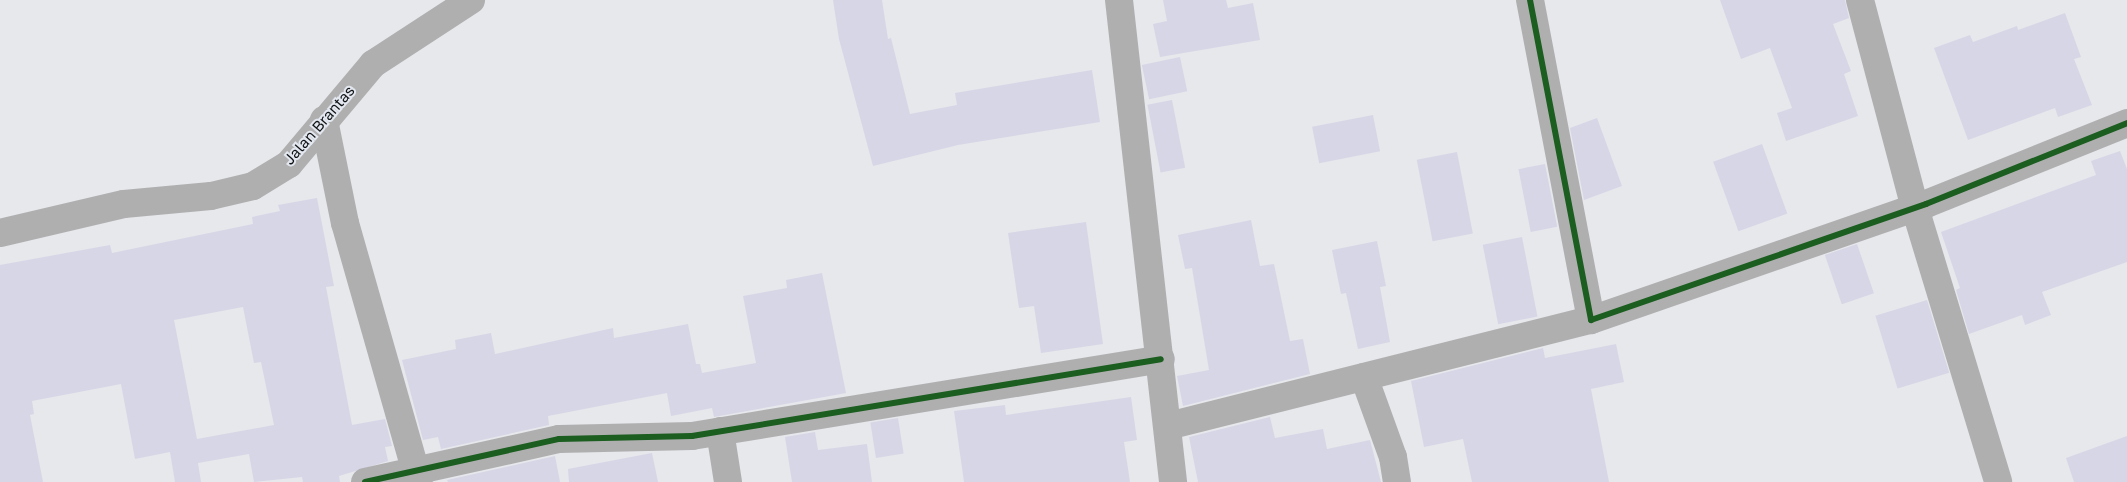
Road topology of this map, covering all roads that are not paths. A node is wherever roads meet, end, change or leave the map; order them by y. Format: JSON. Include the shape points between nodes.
{"nodes":[{"id":1,"x":471,"y":0,"type":"edge"},
{"id":2,"x":1119,"y":0,"type":"edge"},
{"id":3,"x":1530,"y":0,"type":"edge"},
{"id":4,"x":1860,"y":0,"type":"edge"},
{"id":5,"x":324,"y":120,"type":"junction"},
{"id":6,"x":2127,"y":123,"type":"edge"},
{"id":7,"x":1915,"y":208,"type":"junction"},
{"id":8,"x":0,"y":233,"type":"edge"},
{"id":9,"x":1592,"y":320,"type":"junction"},
{"id":10,"x":1161,"y":359,"type":"junction"},
{"id":11,"x":1364,"y":377,"type":"junction"},
{"id":12,"x":1168,"y":426,"type":"junction"},
{"id":13,"x":720,"y":431,"type":"junction"},
{"id":14,"x":417,"y":476,"type":"edge"},
{"id":15,"x":365,"y":482,"type":"edge"},
{"id":16,"x":728,"y":482,"type":"edge"},
{"id":17,"x":1173,"y":482,"type":"edge"},
{"id":18,"x":1397,"y":482,"type":"edge"},
{"id":19,"x":1998,"y":482,"type":"edge"}],
"edges":[{"from":1,"to":5,"type":"street","name":"Jalan Brantas","via":[[373,64]]},
{"from":2,"to":10,"type":"street"},
{"from":3,"to":9,"type":"street"},
{"from":4,"to":7,"type":"street"},
{"from":5,"to":8,"type":"street","name":"Jalan Brantas","via":[[289,164],[253,186],[211,196],[124,204]]},
{"from":5,"to":14,"type":"street","via":[[345,222]]},
{"from":6,"to":7,"type":"street"},
{"from":7,"to":9,"type":"street"},
{"from":7,"to":19,"type":"street"},
{"from":9,"to":11,"type":"street"},
{"from":10,"to":12,"type":"street"},
{"from":10,"to":13,"type":"street"},
{"from":11,"to":12,"type":"street"},
{"from":11,"to":18,"type":"street","via":[[1393,457]]},
{"from":12,"to":17,"type":"street"},
{"from":13,"to":14,"type":"street","via":[[692,436],[559,439]]},
{"from":13,"to":16,"type":"street"},
{"from":14,"to":15,"type":"street"}]}
